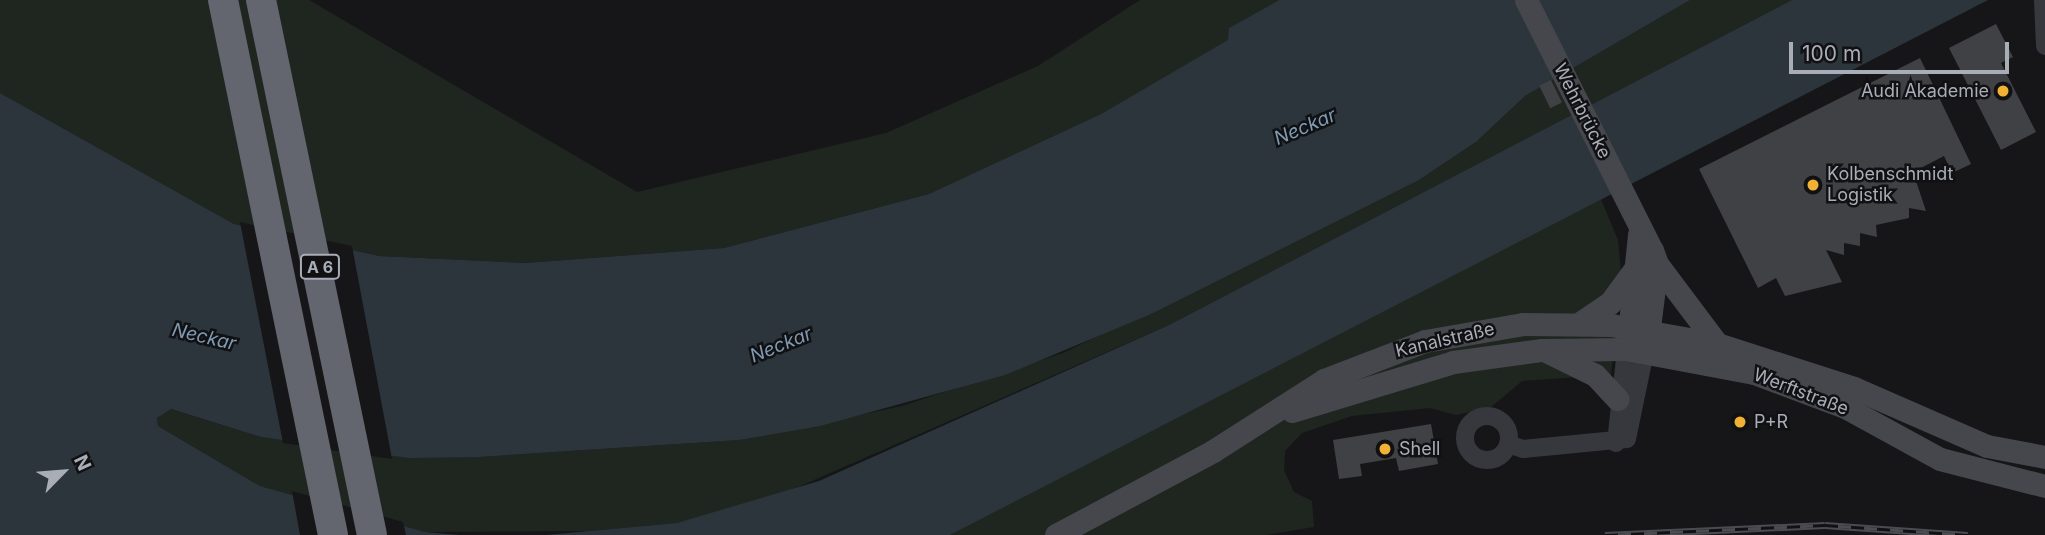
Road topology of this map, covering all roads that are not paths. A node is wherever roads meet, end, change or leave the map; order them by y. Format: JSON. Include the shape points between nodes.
{"nodes":[{"id":1,"x":223,"y":0,"type":"edge"},
{"id":2,"x":261,"y":0,"type":"edge"},
{"id":3,"x":1525,"y":0,"type":"edge"},
{"id":4,"x":2042,"y":3,"type":"edge"},
{"id":5,"x":2045,"y":46,"type":"edge"},
{"id":6,"x":1649,"y":262,"type":"junction"},
{"id":7,"x":1580,"y":323,"type":"junction"},
{"id":8,"x":1638,"y":340,"type":"junction"},
{"id":9,"x":1717,"y":344,"type":"junction"},
{"id":10,"x":1542,"y":349,"type":"junction"},
{"id":11,"x":1617,"y":399,"type":"junction"},
{"id":12,"x":1258,"y":423,"type":"junction"},
{"id":13,"x":1622,"y":441,"type":"junction"},
{"id":14,"x":1508,"y":444,"type":"junction"},
{"id":15,"x":2045,"y":457,"type":"edge"},
{"id":16,"x":2045,"y":486,"type":"edge"},
{"id":17,"x":333,"y":535,"type":"edge"},
{"id":18,"x":372,"y":535,"type":"edge"},
{"id":19,"x":1056,"y":535,"type":"edge"}],
"edges":[{"from":1,"to":17,"type":"highway","number":"A 6"},
{"from":2,"to":18,"type":"highway","number":"A 6"},
{"from":3,"to":6,"type":"main road","name":"Wehrbrücke","via":[[1638,221]]},
{"from":4,"to":5,"type":"street"},
{"from":6,"to":7,"type":"main road","via":[[1617,296]]},
{"from":6,"to":8,"type":"main road"},
{"from":6,"to":9,"type":"main road","name":"Wehrbrücke"},
{"from":7,"to":8,"type":"main road","name":"Kanalstraße"},
{"from":7,"to":12,"type":"main road","name":"Kanalstraße","via":[[1473,331],[1381,355],[1324,380]]},
{"from":8,"to":9,"type":"main road","name":"Werftstraße"},
{"from":8,"to":10,"type":"main road","name":"Kanalstraße"},
{"from":8,"to":11,"type":"street"},
{"from":8,"to":13,"type":"street"},
{"from":8,"to":16,"type":"main road","name":"Werftstraße","via":[[1754,373],[1845,407],[1940,459]]},
{"from":9,"to":15,"type":"main road","name":"Werftstraße","via":[[1854,388],[1987,446]]},
{"from":10,"to":11,"type":"main road","via":[[1595,375]]},
{"from":10,"to":12,"type":"main road","name":"Kanalstraße","via":[[1391,377]]},
{"from":11,"to":13,"type":"street"},
{"from":12,"to":19,"type":"main road","name":"Kanalstraße"},
{"from":13,"to":14,"type":"street","via":[[1523,449]]},
{"from":14,"to":14,"type":"street","via":[[1498,457],[1484,460],[1457,444],[1470,424],[1485,416],[1506,428]]}]}
